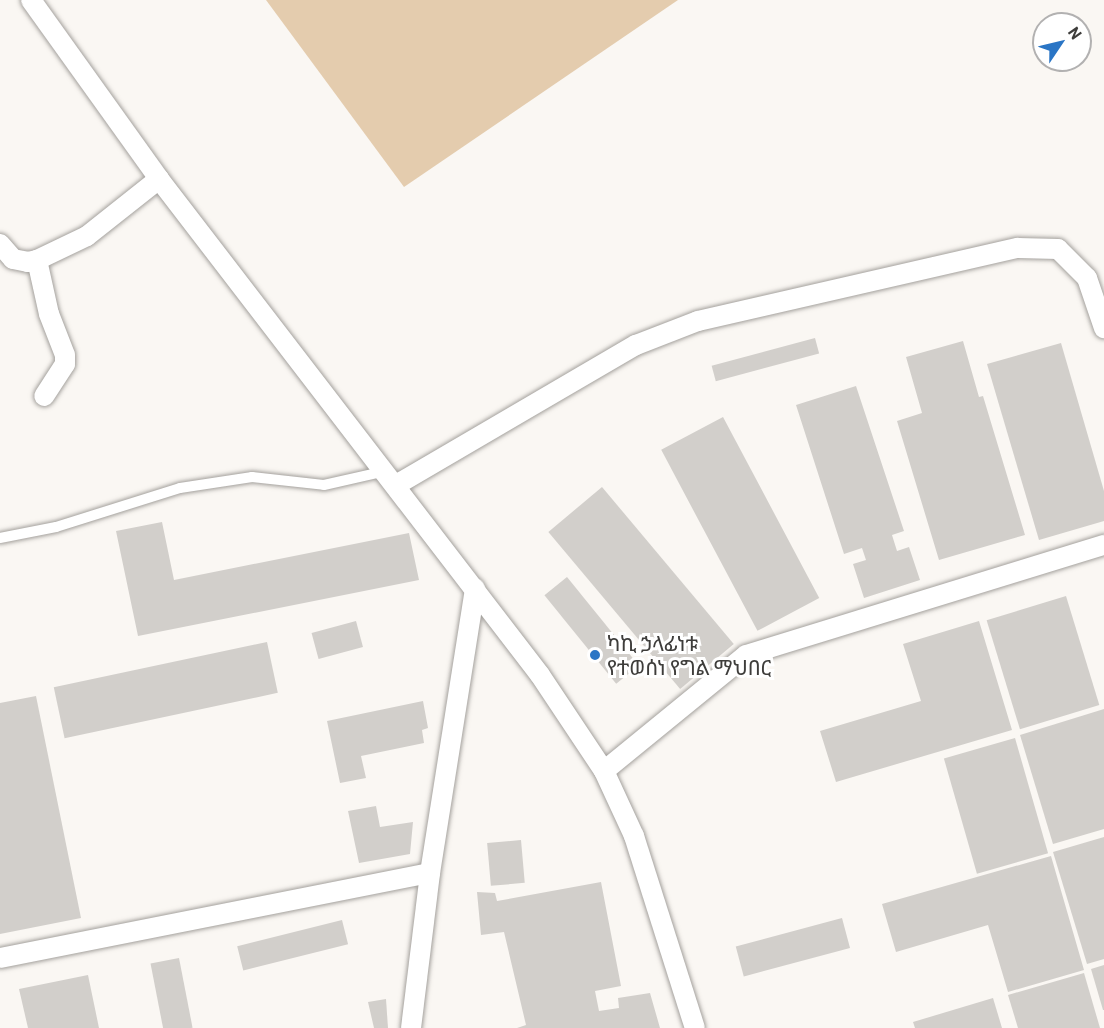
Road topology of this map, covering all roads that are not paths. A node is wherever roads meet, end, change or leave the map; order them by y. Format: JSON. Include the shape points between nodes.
{"nodes":[{"id":1,"x":31,"y":0,"type":"edge"},
{"id":2,"x":159,"y":179,"type":"junction"},
{"id":3,"x":0,"y":244,"type":"edge"},
{"id":4,"x":37,"y":260,"type":"junction"},
{"id":5,"x":1104,"y":328,"type":"edge"},
{"id":6,"x":44,"y":396,"type":"dead end"},
{"id":7,"x":391,"y":478,"type":"junction"},
{"id":8,"x":0,"y":538,"type":"edge"},
{"id":9,"x":1104,"y":545,"type":"edge"},
{"id":10,"x":475,"y":589,"type":"junction"},
{"id":11,"x":604,"y":771,"type":"junction"},
{"id":12,"x":430,"y":873,"type":"junction"},
{"id":13,"x":0,"y":958,"type":"edge"},
{"id":14,"x":411,"y":1028,"type":"edge"},
{"id":15,"x":695,"y":1028,"type":"edge"}],
"edges":[{"from":1,"to":2,"type":"street"},
{"from":2,"to":4,"type":"street","via":[[87,236]]},
{"from":2,"to":7,"type":"street"},
{"from":3,"to":4,"type":"street","via":[[14,259]]},
{"from":4,"to":6,"type":"street","via":[[49,314],[65,355],[64,364]]},
{"from":5,"to":7,"type":"street","via":[[1087,278],[1058,249],[1007,250],[698,321],[636,345]]},
{"from":7,"to":8,"type":"lane","via":[[324,485],[252,477],[180,488],[56,526]]},
{"from":7,"to":10,"type":"street"},
{"from":9,"to":11,"type":"street","via":[[746,655]]},
{"from":10,"to":11,"type":"street","via":[[540,675]]},
{"from":10,"to":12,"type":"street"},
{"from":11,"to":15,"type":"street","via":[[634,836]]},
{"from":12,"to":13,"type":"street"},
{"from":12,"to":14,"type":"street"}]}
